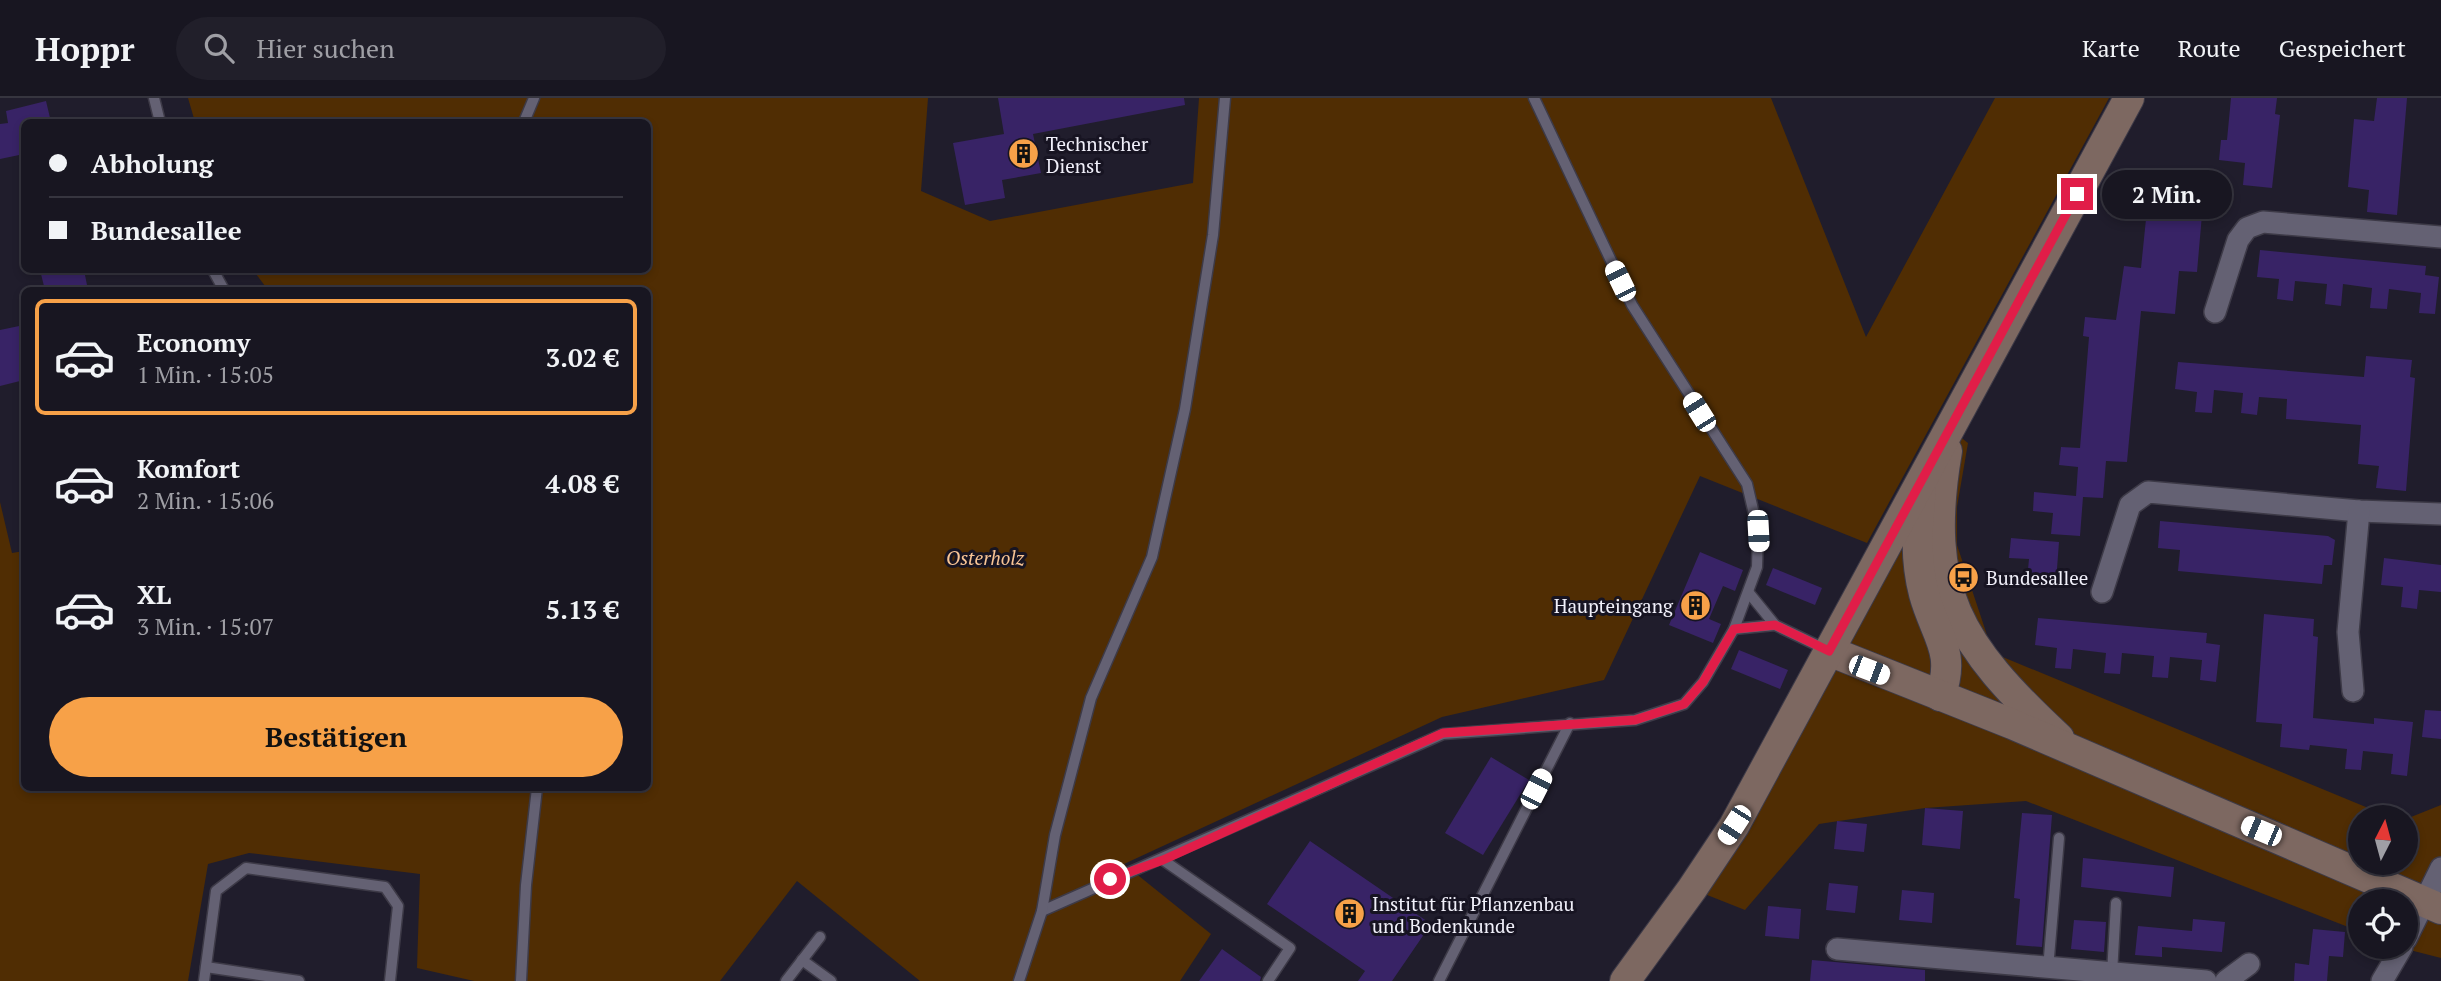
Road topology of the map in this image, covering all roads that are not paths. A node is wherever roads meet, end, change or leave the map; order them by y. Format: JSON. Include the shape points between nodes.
{"nodes":[{"id":1,"x":154,"y":98,"type":"edge"},
{"id":2,"x":534,"y":98,"type":"edge"},
{"id":3,"x":1225,"y":98,"type":"edge"},
{"id":4,"x":1534,"y":98,"type":"edge"},
{"id":5,"x":2129,"y":98,"type":"edge"},
{"id":6,"x":159,"y":119,"type":"edge"},
{"id":7,"x":525,"y":119,"type":"edge"},
{"id":8,"x":2441,"y":237,"type":"edge"},
{"id":9,"x":2215,"y":312,"type":"dead end"},
{"id":10,"x":1950,"y":429,"type":"junction"},
{"id":11,"x":1923,"y":478,"type":"junction"},
{"id":12,"x":2359,"y":511,"type":"junction"},
{"id":13,"x":2441,"y":514,"type":"edge"},
{"id":14,"x":2102,"y":592,"type":"dead end"},
{"id":15,"x":1749,"y":593,"type":"junction"},
{"id":16,"x":1775,"y":625,"type":"junction"},
{"id":17,"x":1734,"y":629,"type":"junction"},
{"id":18,"x":1829,"y":651,"type":"junction"},
{"id":19,"x":2353,"y":691,"type":"dead end"},
{"id":20,"x":1940,"y":696,"type":"junction"},
{"id":21,"x":1570,"y":723,"type":"junction"},
{"id":22,"x":2075,"y":752,"type":"junction"},
{"id":23,"x":537,"y":791,"type":"edge"},
{"id":24,"x":2059,"y":838,"type":"dead end"},
{"id":25,"x":1163,"y":860,"type":"junction"},
{"id":26,"x":2441,"y":868,"type":"edge"},
{"id":27,"x":2116,"y":903,"type":"dead end"},
{"id":28,"x":2433,"y":906,"type":"edge"},
{"id":29,"x":1042,"y":911,"type":"junction"},
{"id":30,"x":2418,"y":924,"type":"edge"},
{"id":31,"x":820,"y":937,"type":"dead end"},
{"id":32,"x":1837,"y":949,"type":"dead end"},
{"id":33,"x":2395,"y":959,"type":"edge"},
{"id":34,"x":802,"y":960,"type":"junction"},
{"id":35,"x":2249,"y":964,"type":"dead end"},
{"id":36,"x":205,"y":967,"type":"junction"},
{"id":37,"x":2048,"y":969,"type":"junction"},
{"id":38,"x":1965,"y":972,"type":"edge"},
{"id":39,"x":2112,"y":974,"type":"junction"},
{"id":40,"x":204,"y":981,"type":"edge"},
{"id":41,"x":299,"y":981,"type":"edge"},
{"id":42,"x":390,"y":981,"type":"edge"},
{"id":43,"x":521,"y":981,"type":"edge"},
{"id":44,"x":786,"y":981,"type":"edge"},
{"id":45,"x":831,"y":981,"type":"edge"},
{"id":46,"x":1019,"y":981,"type":"edge"},
{"id":47,"x":1268,"y":981,"type":"edge"},
{"id":48,"x":1439,"y":981,"type":"edge"},
{"id":49,"x":1625,"y":981,"type":"edge"},
{"id":50,"x":2206,"y":981,"type":"edge"},
{"id":51,"x":2226,"y":981,"type":"edge"},
{"id":52,"x":2382,"y":981,"type":"edge"}],
"edges":[{"from":1,"to":6,"type":"lane"},
{"from":2,"to":7,"type":"lane"},
{"from":3,"to":29,"type":"lane","via":[[1213,235],[1152,557],[1091,698],[1055,835]]},
{"from":4,"to":15,"type":"lane","via":[[1632,305],[1746,484],[1754,507],[1759,552]]},
{"from":5,"to":10,"type":"street"},
{"from":8,"to":9,"type":"street","via":[[2263,222],[2247,228],[2238,240]]},
{"from":10,"to":11,"type":"street"},
{"from":10,"to":22,"type":"street","via":[[1938,525],[1947,590],[1958,619],[1990,668]]},
{"from":11,"to":18,"type":"street"},
{"from":11,"to":20,"type":"street","via":[[1917,557],[1924,594],[1947,654],[1948,676]]},
{"from":12,"to":13,"type":"street"},
{"from":12,"to":14,"type":"street","via":[[2148,492],[2130,505]]},
{"from":12,"to":19,"type":"street","via":[[2348,632]]},
{"from":15,"to":16,"type":"lane"},
{"from":15,"to":17,"type":"lane"},
{"from":16,"to":17,"type":"lane"},
{"from":16,"to":18,"type":"lane"},
{"from":17,"to":21,"type":"lane","via":[[1703,682],[1684,704],[1635,720]]},
{"from":18,"to":20,"type":"street"},
{"from":18,"to":49,"type":"street","via":[[1734,825]]},
{"from":20,"to":22,"type":"street"},
{"from":21,"to":25,"type":"lane","via":[[1443,733]]},
{"from":21,"to":48,"type":"lane"},
{"from":22,"to":28,"type":"street"},
{"from":23,"to":43,"type":"lane"},
{"from":24,"to":37,"type":"lane"},
{"from":25,"to":29,"type":"lane"},
{"from":25,"to":47,"type":"lane","via":[[1290,948]]},
{"from":26,"to":28,"type":"street"},
{"from":27,"to":39,"type":"lane"},
{"from":28,"to":30,"type":"street"},
{"from":29,"to":46,"type":"lane"},
{"from":31,"to":34,"type":"lane"},
{"from":32,"to":38,"type":"street"},
{"from":33,"to":52,"type":"street"},
{"from":34,"to":44,"type":"lane"},
{"from":34,"to":45,"type":"lane"},
{"from":35,"to":51,"type":"street"},
{"from":36,"to":40,"type":"lane"},
{"from":36,"to":41,"type":"lane"},
{"from":36,"to":42,"type":"lane","via":[[216,891],[246,868],[385,887],[398,905]]},
{"from":37,"to":38,"type":"street"},
{"from":37,"to":39,"type":"street"},
{"from":39,"to":50,"type":"street"}]}
